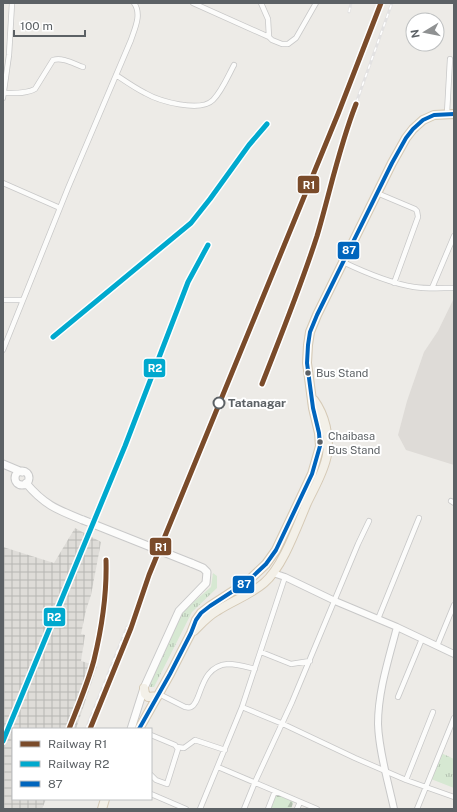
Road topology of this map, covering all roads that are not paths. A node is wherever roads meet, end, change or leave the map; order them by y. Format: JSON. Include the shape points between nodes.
{"nodes":[{"id":1,"x":12,"y":3,"type":"edge"},
{"id":2,"x":134,"y":3,"type":"edge"},
{"id":3,"x":193,"y":3,"type":"edge"},
{"id":4,"x":261,"y":3,"type":"edge"},
{"id":5,"x":316,"y":3,"type":"edge"},
{"id":6,"x":269,"y":37,"type":"junction"},
{"id":7,"x":450,"y":59,"type":"dead end"},
{"id":8,"x":234,"y":65,"type":"dead end"},
{"id":9,"x":83,"y":67,"type":"dead end"},
{"id":10,"x":116,"y":75,"type":"junction"},
{"id":11,"x":4,"y":93,"type":"junction"},
{"id":12,"x":3,"y":98,"type":"edge"},
{"id":13,"x":450,"y":114,"type":"edge"},
{"id":14,"x":3,"y":183,"type":"edge"},
{"id":15,"x":377,"y":193,"type":"junction"},
{"id":16,"x":60,"y":208,"type":"junction"},
{"id":17,"x":454,"y":236,"type":"edge"},
{"id":18,"x":344,"y":262,"type":"junction"},
{"id":19,"x":394,"y":283,"type":"junction"},
{"id":20,"x":432,"y":288,"type":"junction"},
{"id":21,"x":454,"y":288,"type":"edge"},
{"id":22,"x":3,"y":300,"type":"edge"},
{"id":23,"x":23,"y":300,"type":"junction"},
{"id":24,"x":3,"y":350,"type":"edge"},
{"id":25,"x":312,"y":398,"type":"junction"},
{"id":26,"x":3,"y":464,"type":"edge"},
{"id":27,"x":3,"y":467,"type":"edge"},
{"id":28,"x":22,"y":472,"type":"junction"},
{"id":29,"x":16,"y":482,"type":"junction"},
{"id":30,"x":26,"y":483,"type":"junction"},
{"id":31,"x":419,"y":518,"type":"dead end"},
{"id":32,"x":369,"y":521,"type":"dead end"},
{"id":33,"x":273,"y":573,"type":"junction"},
{"id":34,"x":285,"y":577,"type":"junction"},
{"id":35,"x":335,"y":601,"type":"junction"},
{"id":36,"x":454,"y":605,"type":"edge"},
{"id":37,"x":378,"y":619,"type":"junction"},
{"id":38,"x":397,"y":627,"type":"junction"},
{"id":39,"x":191,"y":633,"type":"junction"},
{"id":40,"x":422,"y":639,"type":"junction"},
{"id":41,"x":437,"y":646,"type":"junction"},
{"id":42,"x":261,"y":652,"type":"junction"},
{"id":43,"x":454,"y":654,"type":"edge"},
{"id":44,"x":310,"y":661,"type":"junction"},
{"id":45,"x":255,"y":669,"type":"junction"},
{"id":46,"x":144,"y":688,"type":"junction"},
{"id":47,"x":158,"y":695,"type":"junction"},
{"id":48,"x":398,"y":697,"type":"dead end"},
{"id":49,"x":242,"y":707,"type":"junction"},
{"id":50,"x":433,"y":712,"type":"dead end"},
{"id":51,"x":454,"y":718,"type":"edge"},
{"id":52,"x":283,"y":724,"type":"junction"},
{"id":53,"x":131,"y":728,"type":"edge"},
{"id":54,"x":140,"y":728,"type":"edge"},
{"id":55,"x":152,"y":735,"type":"edge"},
{"id":56,"x":177,"y":747,"type":"junction"},
{"id":57,"x":225,"y":750,"type":"junction"},
{"id":58,"x":218,"y":767,"type":"junction"},
{"id":59,"x":386,"y":771,"type":"junction"},
{"id":60,"x":152,"y":777,"type":"edge"},
{"id":61,"x":406,"y":780,"type":"junction"},
{"id":62,"x":255,"y":782,"type":"junction"},
{"id":63,"x":426,"y":787,"type":"junction"},
{"id":64,"x":275,"y":791,"type":"junction"},
{"id":65,"x":152,"y":794,"type":"edge"},
{"id":66,"x":454,"y":797,"type":"edge"},
{"id":67,"x":300,"y":802,"type":"junction"},
{"id":68,"x":186,"y":809,"type":"edge"},
{"id":69,"x":200,"y":809,"type":"edge"},
{"id":70,"x":244,"y":809,"type":"edge"},
{"id":71,"x":268,"y":809,"type":"edge"},
{"id":72,"x":297,"y":809,"type":"edge"},
{"id":73,"x":317,"y":809,"type":"edge"},
{"id":74,"x":394,"y":809,"type":"edge"},
{"id":75,"x":417,"y":809,"type":"edge"}],
"edges":[{"from":1,"to":11,"type":"street"},
{"from":2,"to":10,"type":"street","via":[[138,12],[137,20]]},
{"from":3,"to":6,"type":"street"},
{"from":4,"to":6,"type":"street","via":[[268,19]]},
{"from":5,"to":6,"type":"street","via":[[292,42],[282,44]]},
{"from":7,"to":13,"type":"street"},
{"from":8,"to":10,"type":"street","via":[[213,100],[201,106],[176,103],[146,94]]},
{"from":9,"to":11,"type":"street","via":[[64,60],[54,60],[35,89],[30,92]]},
{"from":10,"to":16,"type":"street"},
{"from":11,"to":12,"type":"street"},
{"from":13,"to":15,"type":"main road","via":[[434,115],[413,129]]},
{"from":14,"to":16,"type":"street"},
{"from":15,"to":18,"type":"main road"},
{"from":15,"to":19,"type":"street","via":[[415,209],[418,214]]},
{"from":16,"to":23,"type":"street"},
{"from":17,"to":20,"type":"street"},
{"from":18,"to":19,"type":"street"},
{"from":18,"to":25,"type":"main road","via":[[310,332],[307,363]]},
{"from":19,"to":20,"type":"street"},
{"from":20,"to":21,"type":"street"},
{"from":22,"to":23,"type":"street"},
{"from":23,"to":24,"type":"street"},
{"from":25,"to":33,"type":"main road","via":[[318,405],[326,430],[326,456],[321,472]]},
{"from":25,"to":39,"type":"main road","via":[[319,433],[318,456],[276,550],[251,578],[201,613]]},
{"from":26,"to":28,"type":"main road"},
{"from":27,"to":29,"type":"main road"},
{"from":28,"to":29,"type":"main road","via":[[17,474]]},
{"from":28,"to":30,"type":"main road","via":[[28,475]]},
{"from":29,"to":30,"type":"main road","via":[[21,485]]},
{"from":30,"to":46,"type":"main road","bridge":true,"via":[[40,499],[52,507],[203,568],[207,572],[206,583],[179,611]]},
{"from":31,"to":37,"type":"street"},
{"from":32,"to":35,"type":"street"},
{"from":33,"to":34,"type":"street"},
{"from":33,"to":39,"type":"main road","via":[[254,591],[209,616]]},
{"from":34,"to":35,"type":"street"},
{"from":34,"to":42,"type":"street"},
{"from":35,"to":37,"type":"street"},
{"from":35,"to":44,"type":"street"},
{"from":36,"to":41,"type":"street"},
{"from":37,"to":38,"type":"street"},
{"from":38,"to":40,"type":"street"},
{"from":38,"to":59,"type":"street","via":[[380,699],[378,722]]},
{"from":39,"to":47,"type":"main road"},
{"from":40,"to":41,"type":"street"},
{"from":40,"to":48,"type":"street"},
{"from":41,"to":43,"type":"street"},
{"from":42,"to":44,"type":"street","via":[[291,664]]},
{"from":42,"to":45,"type":"street"},
{"from":44,"to":52,"type":"street"},
{"from":45,"to":47,"type":"street","via":[[227,664],[212,670],[192,706],[185,707]]},
{"from":45,"to":49,"type":"street"},
{"from":46,"to":47,"type":"main road","via":[[148,697]]},
{"from":46,"to":53,"type":"main road"},
{"from":47,"to":54,"type":"main road"},
{"from":49,"to":52,"type":"street"},
{"from":49,"to":57,"type":"street"},
{"from":50,"to":61,"type":"street"},
{"from":51,"to":63,"type":"street"},
{"from":52,"to":59,"type":"street"},
{"from":52,"to":62,"type":"street"},
{"from":55,"to":56,"type":"street"},
{"from":56,"to":57,"type":"street","via":[[184,748],[192,741],[198,740]]},
{"from":56,"to":60,"type":"street","via":[[168,782],[165,784]]},
{"from":57,"to":58,"type":"street"},
{"from":58,"to":62,"type":"street"},
{"from":58,"to":69,"type":"street"},
{"from":59,"to":61,"type":"street"},
{"from":59,"to":74,"type":"street"},
{"from":61,"to":63,"type":"street"},
{"from":62,"to":64,"type":"street"},
{"from":62,"to":70,"type":"street"},
{"from":63,"to":66,"type":"street"},
{"from":63,"to":75,"type":"street"},
{"from":64,"to":67,"type":"street"},
{"from":64,"to":71,"type":"street"},
{"from":65,"to":68,"type":"street"},
{"from":67,"to":72,"type":"street"},
{"from":67,"to":73,"type":"street"}]}
